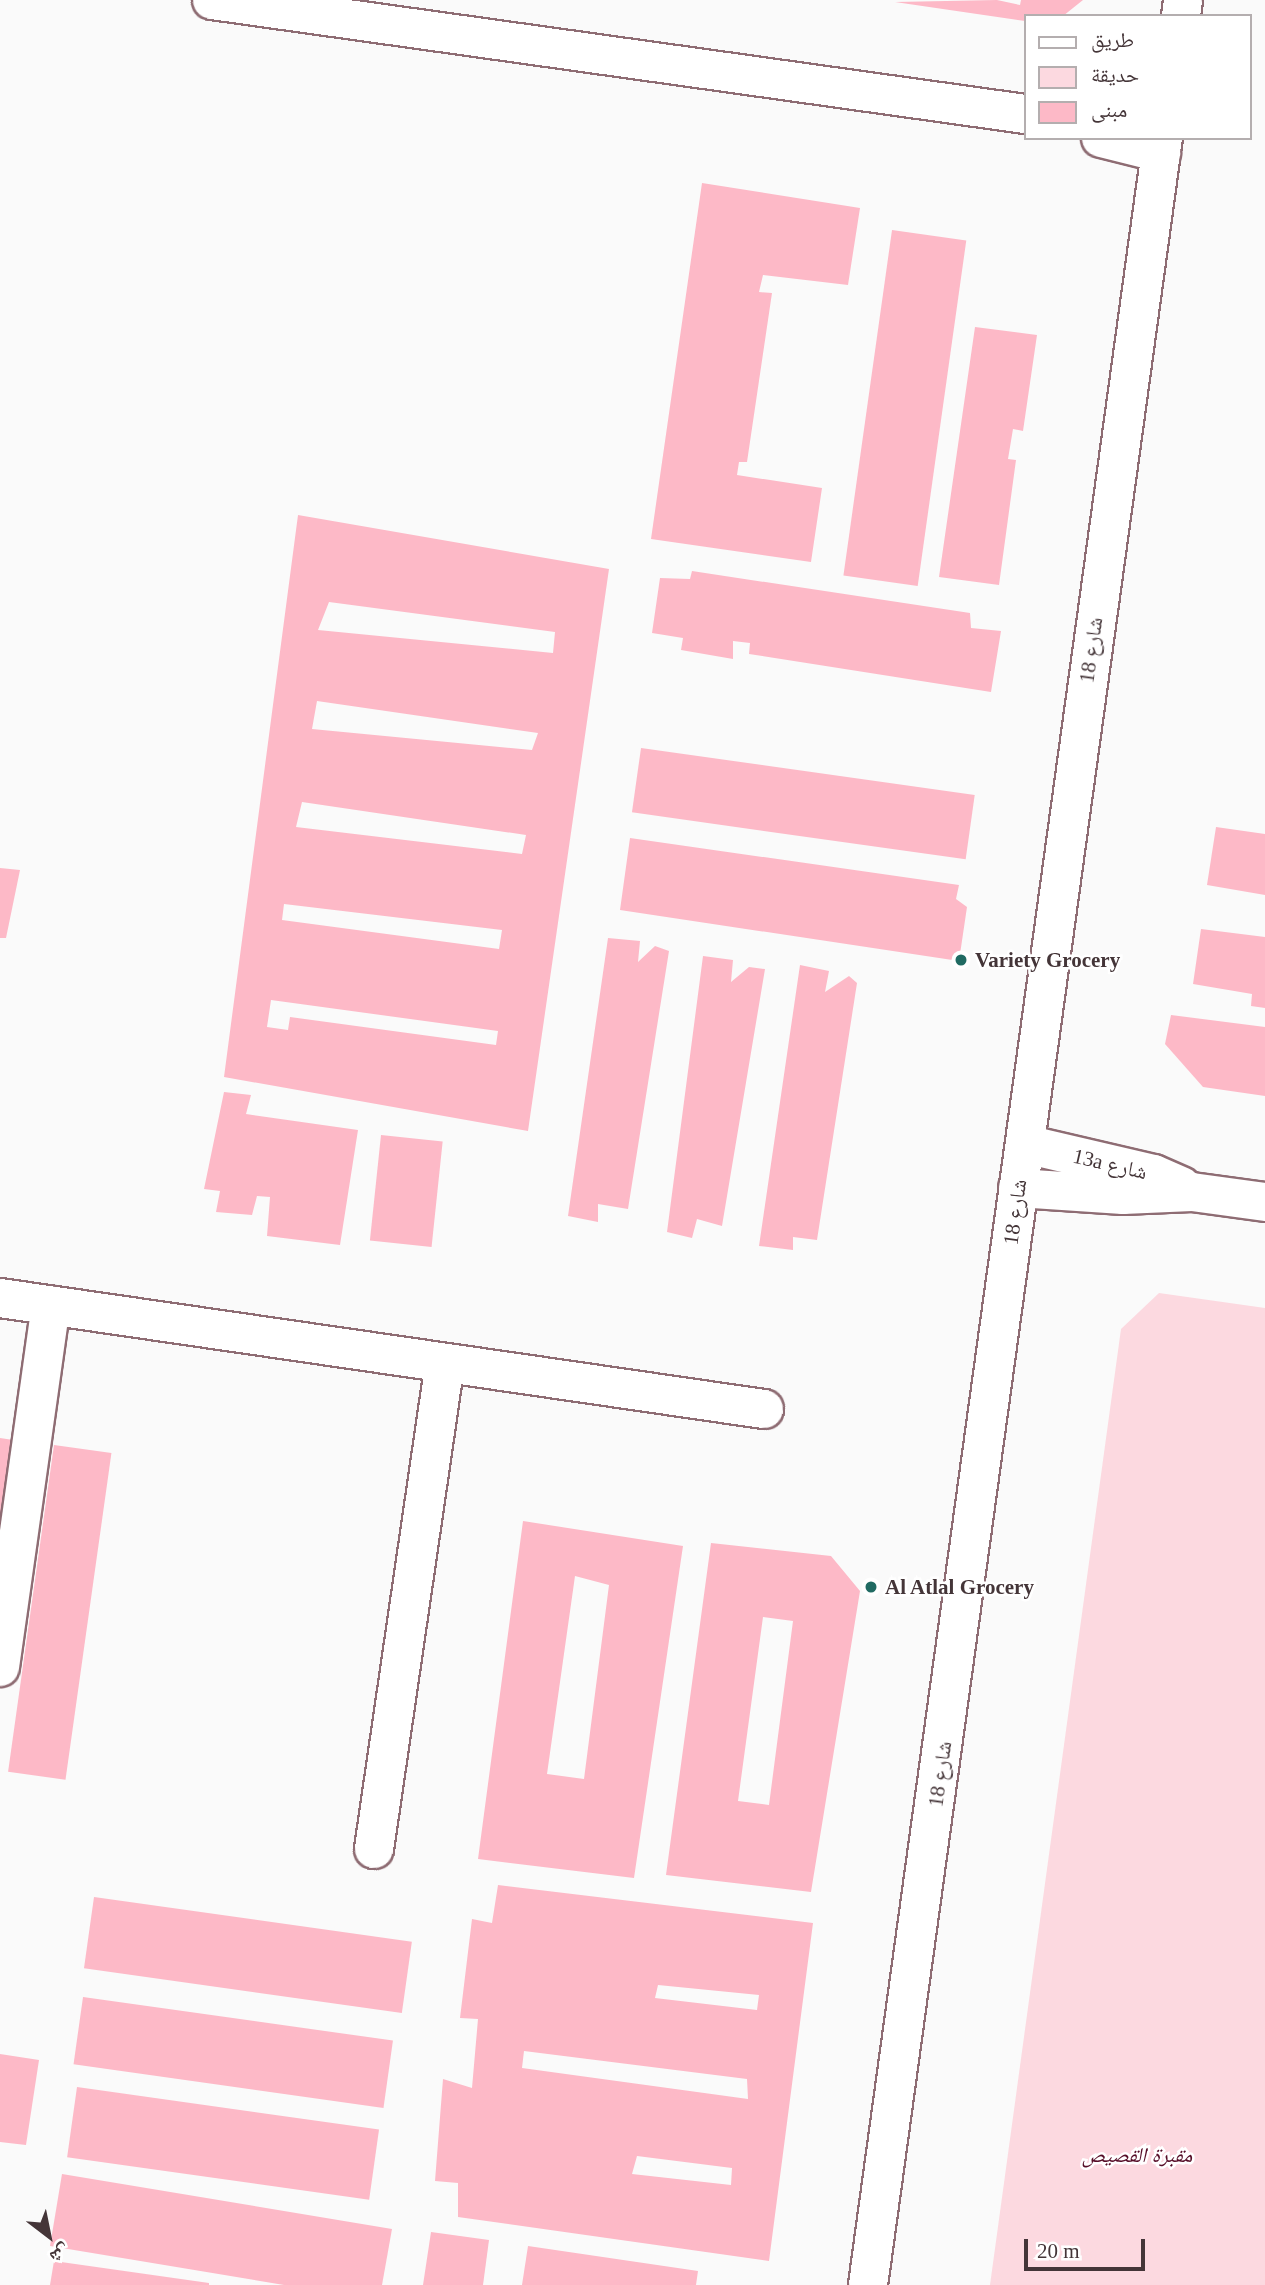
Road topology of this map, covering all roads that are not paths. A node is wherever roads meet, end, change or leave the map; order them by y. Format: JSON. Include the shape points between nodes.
{"nodes":[{"id":1,"x":212,"y":0,"type":"edge"},
{"id":2,"x":1024,"y":114,"type":"edge"},
{"id":3,"x":1116,"y":140,"type":"edge"},
{"id":4,"x":1162,"y":146,"type":"edge"},
{"id":5,"x":1025,"y":1144,"type":"junction"},
{"id":6,"x":1018,"y":1188,"type":"junction"},
{"id":7,"x":1192,"y":1192,"type":"junction"},
{"id":8,"x":1265,"y":1202,"type":"edge"},
{"id":9,"x":0,"y":1298,"type":"edge"},
{"id":10,"x":51,"y":1306,"type":"junction"},
{"id":11,"x":445,"y":1365,"type":"junction"},
{"id":12,"x":764,"y":1409,"type":"dead end"},
{"id":13,"x":0,"y":1667,"type":"edge"},
{"id":14,"x":374,"y":1849,"type":"dead end"},
{"id":15,"x":868,"y":2285,"type":"edge"}],
"edges":[{"from":1,"to":2,"type":"street"},
{"from":3,"to":4,"type":"street"},
{"from":4,"to":5,"type":"street","name":"شارع 18"},
{"from":5,"to":6,"type":"street","name":"شارع 18"},
{"from":5,"to":7,"type":"street","name":"13a شارع","via":[[1154,1174]]},
{"from":6,"to":7,"type":"street","name":"13a شارع","via":[[1123,1195]]},
{"from":6,"to":15,"type":"street","name":"شارع 18"},
{"from":7,"to":8,"type":"street","name":"13a شارع"},
{"from":9,"to":10,"type":"street"},
{"from":10,"to":11,"type":"street"},
{"from":10,"to":13,"type":"street"},
{"from":11,"to":12,"type":"street"},
{"from":11,"to":14,"type":"street"}]}
